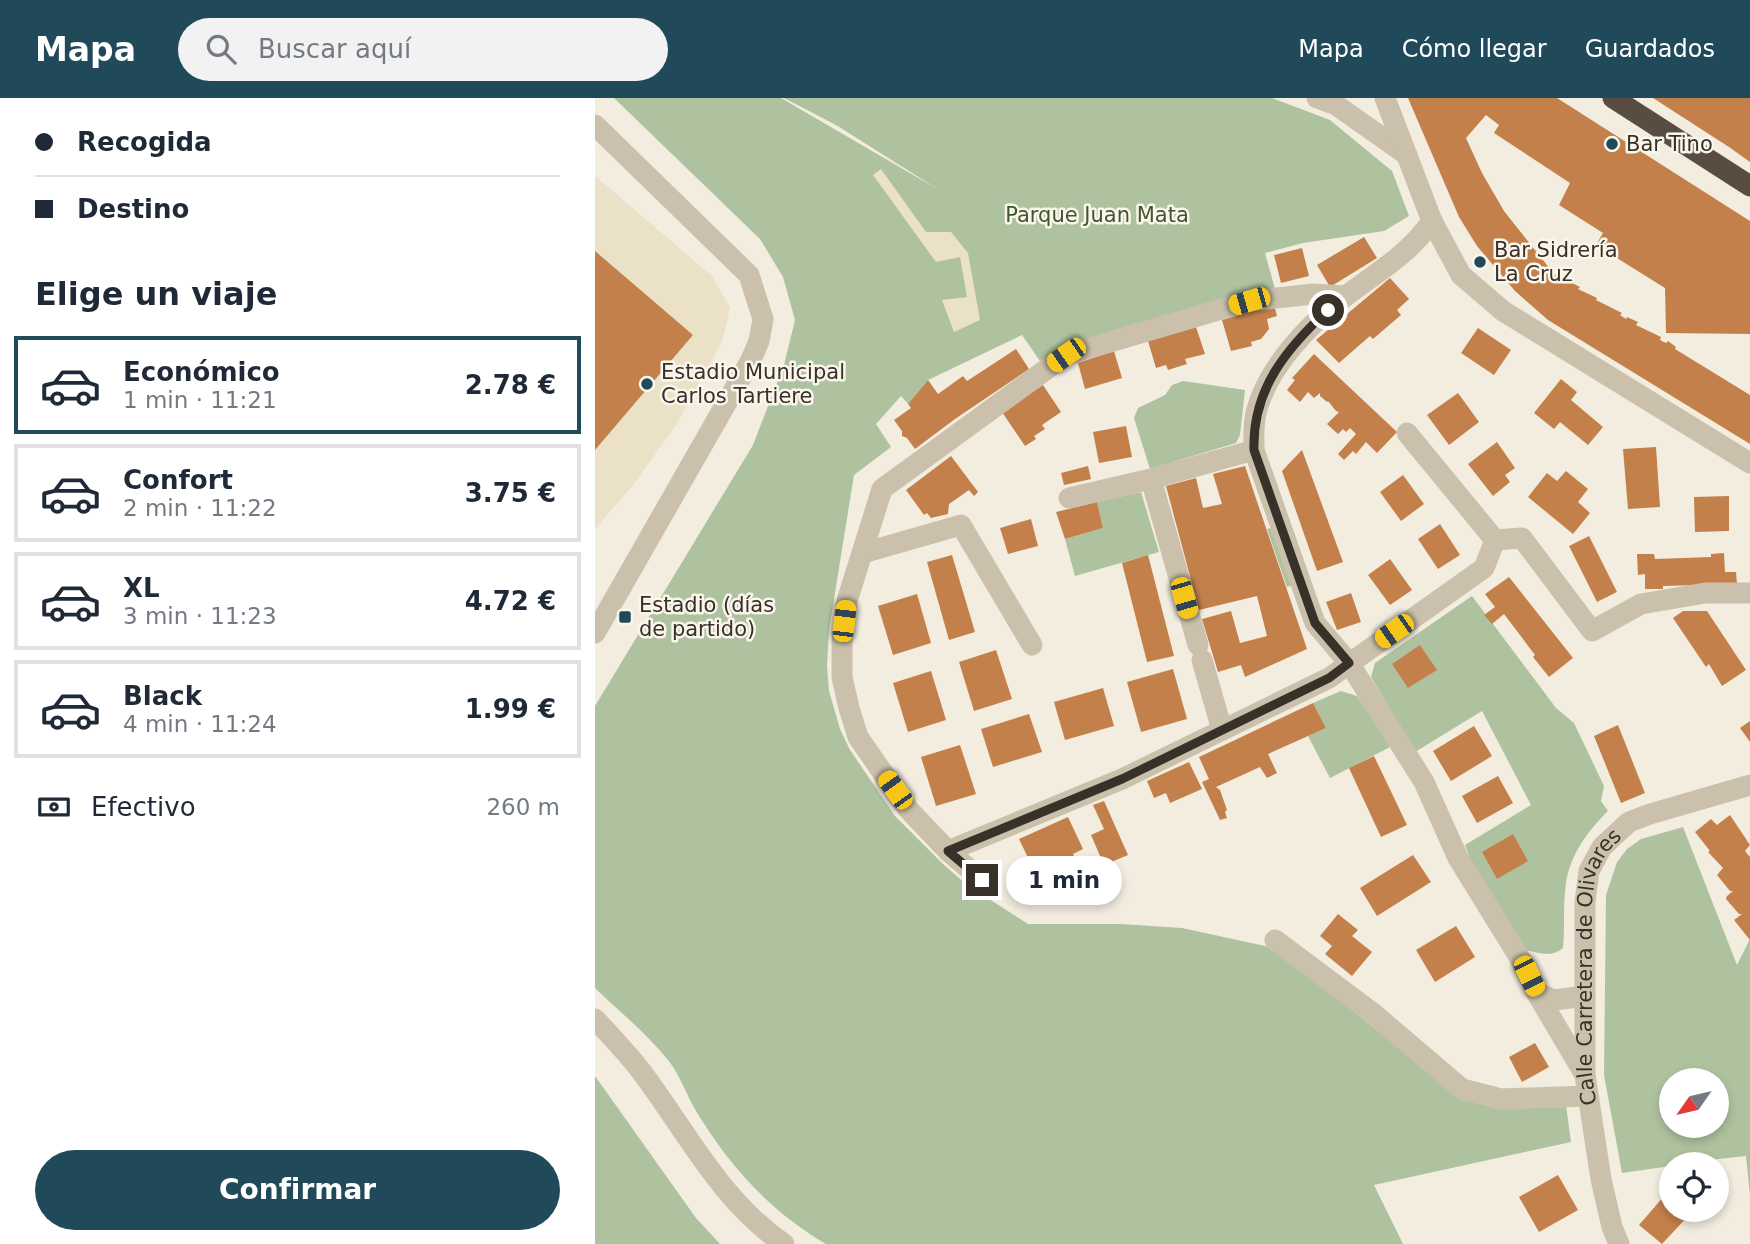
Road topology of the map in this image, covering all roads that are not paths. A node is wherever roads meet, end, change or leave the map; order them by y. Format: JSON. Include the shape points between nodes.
{"nodes":[{"id":1,"x":1385,"y":98,"type":"edge"},
{"id":2,"x":1613,"y":98,"type":"edge"},
{"id":3,"x":1333,"y":100,"type":"edge"},
{"id":4,"x":595,"y":125,"type":"edge"},
{"id":5,"x":1407,"y":155,"type":"junction"},
{"id":6,"x":1750,"y":186,"type":"edge"},
{"id":7,"x":1432,"y":221,"type":"junction"},
{"id":8,"x":1346,"y":296,"type":"junction"},
{"id":9,"x":1407,"y":433,"type":"dead end"},
{"id":10,"x":1254,"y":450,"type":"junction"},
{"id":11,"x":1750,"y":463,"type":"edge"},
{"id":12,"x":1151,"y":479,"type":"junction"},
{"id":13,"x":1069,"y":498,"type":"dead end"},
{"id":14,"x":1495,"y":540,"type":"junction"},
{"id":15,"x":863,"y":553,"type":"junction"},
{"id":16,"x":1750,"y":593,"type":"edge"},
{"id":17,"x":595,"y":633,"type":"edge"},
{"id":18,"x":1033,"y":645,"type":"dead end"},
{"id":19,"x":1349,"y":663,"type":"junction"},
{"id":20,"x":1222,"y":730,"type":"junction"},
{"id":21,"x":1750,"y":785,"type":"edge"},
{"id":22,"x":948,"y":851,"type":"junction"},
{"id":23,"x":982,"y":880,"type":"dead end"},
{"id":24,"x":1275,"y":940,"type":"dead end"},
{"id":25,"x":1537,"y":992,"type":"junction"},
{"id":26,"x":1585,"y":996,"type":"junction"},
{"id":27,"x":595,"y":1019,"type":"edge"},
{"id":28,"x":1586,"y":1086,"type":"junction"},
{"id":29,"x":784,"y":1244,"type":"edge"},
{"id":30,"x":1619,"y":1244,"type":"edge"}],
"edges":[{"from":1,"to":5,"type":"street"},
{"from":2,"to":6,"type":"highway"},
{"from":3,"to":5,"type":"street"},
{"from":4,"to":17,"type":"street","via":[[749,275],[763,319],[751,360]]},
{"from":5,"to":7,"type":"street"},
{"from":7,"to":8,"type":"street","via":[[1406,252]]},
{"from":7,"to":11,"type":"street","via":[[1461,275],[1503,311]]},
{"from":8,"to":10,"type":"street","via":[[1299,340],[1269,382],[1257,410]]},
{"from":8,"to":15,"type":"street","via":[[1249,301],[1066,355],[882,489]]},
{"from":9,"to":14,"type":"street"},
{"from":10,"to":12,"type":"street"},
{"from":10,"to":19,"type":"street","via":[[1315,623]]},
{"from":12,"to":13,"type":"street"},
{"from":12,"to":20,"type":"street"},
{"from":14,"to":16,"type":"street","via":[[1522,538],[1592,631],[1641,604],[1705,593]]},
{"from":14,"to":19,"type":"street","via":[[1484,568]]},
{"from":15,"to":18,"type":"street","via":[[961,525]]},
{"from":15,"to":22,"type":"street","via":[[847,601],[842,642],[842,677],[849,708],[858,737],[881,771]]},
{"from":19,"to":20,"type":"street","via":[[1329,678]]},
{"from":19,"to":25,"type":"street","via":[[1424,782],[1458,858]]},
{"from":20,"to":22,"type":"street","via":[[1122,779]]},
{"from":21,"to":26,"type":"street","name":"Calle Carretera de Olivares","via":[[1629,822],[1602,847],[1586,885]]},
{"from":22,"to":23,"type":"street"},
{"from":24,"to":28,"type":"street","via":[[1374,1014],[1462,1089],[1501,1099]]},
{"from":25,"to":26,"type":"street","via":[[1554,1000]]},
{"from":25,"to":28,"type":"street"},
{"from":26,"to":28,"type":"street","name":"Calle Carretera de Olivares"},
{"from":27,"to":29,"type":"street","via":[[643,1073],[724,1190]]},
{"from":28,"to":30,"type":"street","name":"Calle Carretera de Olivares","via":[[1601,1179]]}]}
